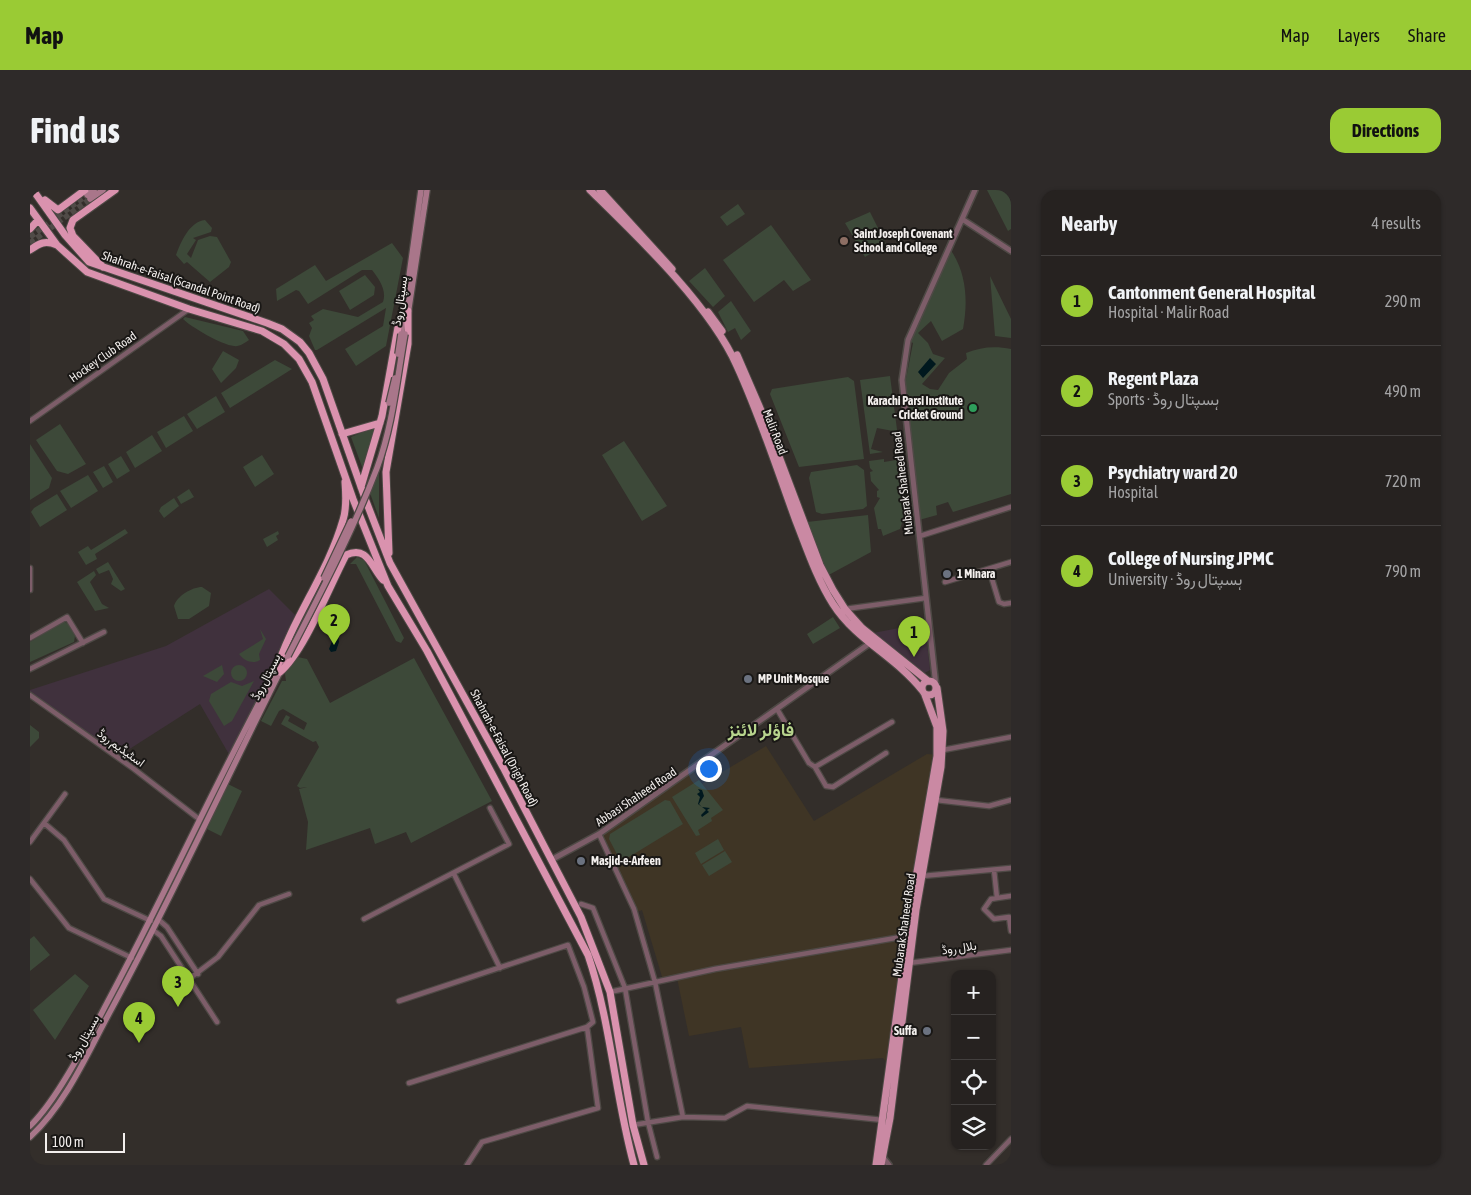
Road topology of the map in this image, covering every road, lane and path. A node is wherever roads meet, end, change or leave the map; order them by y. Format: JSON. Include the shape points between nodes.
{"nodes":[{"id":1,"x":33,"y":190,"type":"edge"},
{"id":2,"x":37,"y":190,"type":"edge"},
{"id":3,"x":94,"y":190,"type":"edge"},
{"id":4,"x":103,"y":190,"type":"edge"},
{"id":5,"x":115,"y":190,"type":"edge"},
{"id":6,"x":421,"y":190,"type":"edge"},
{"id":7,"x":427,"y":190,"type":"edge"},
{"id":8,"x":590,"y":190,"type":"edge"},
{"id":9,"x":600,"y":190,"type":"edge"},
{"id":10,"x":975,"y":190,"type":"edge"},
{"id":11,"x":87,"y":195,"type":"edge"},
{"id":12,"x":30,"y":208,"type":"edge"},
{"id":13,"x":58,"y":210,"type":"junction"},
{"id":14,"x":962,"y":219,"type":"junction"},
{"id":15,"x":38,"y":220,"type":"junction"},
{"id":16,"x":70,"y":228,"type":"junction"},
{"id":17,"x":30,"y":229,"type":"edge"},
{"id":18,"x":57,"y":245,"type":"junction"},
{"id":19,"x":30,"y":250,"type":"edge"},
{"id":20,"x":1011,"y":251,"type":"edge"},
{"id":21,"x":107,"y":270,"type":"junction"},
{"id":22,"x":189,"y":310,"type":"junction"},
{"id":23,"x":406,"y":311,"type":"junction"},
{"id":24,"x":309,"y":353,"type":"joint"},
{"id":25,"x":299,"y":359,"type":"joint"},
{"id":26,"x":30,"y":421,"type":"edge"},
{"id":27,"x":380,"y":423,"type":"junction"},
{"id":28,"x":342,"y":434,"type":"junction"},
{"id":29,"x":386,"y":467,"type":"junction"},
{"id":30,"x":367,"y":471,"type":"junction"},
{"id":31,"x":345,"y":473,"type":"junction"},
{"id":32,"x":361,"y":487,"type":"junction"},
{"id":33,"x":1011,"y":507,"type":"edge"},
{"id":34,"x":920,"y":536,"type":"junction"},
{"id":35,"x":1011,"y":562,"type":"edge"},
{"id":36,"x":390,"y":563,"type":"junction"},
{"id":37,"x":30,"y":568,"type":"edge"},
{"id":38,"x":989,"y":569,"type":"junction"},
{"id":39,"x":945,"y":582,"type":"dead end"},
{"id":40,"x":388,"y":586,"type":"junction"},
{"id":41,"x":30,"y":590,"type":"edge"},
{"id":42,"x":926,"y":598,"type":"junction"},
{"id":43,"x":1011,"y":603,"type":"edge"},
{"id":44,"x":845,"y":609,"type":"junction"},
{"id":45,"x":104,"y":632,"type":"dead end"},
{"id":46,"x":30,"y":638,"type":"edge"},
{"id":47,"x":872,"y":642,"type":"junction"},
{"id":48,"x":83,"y":643,"type":"junction"},
{"id":49,"x":31,"y":667,"type":"edge"},
{"id":50,"x":935,"y":668,"type":"junction"},
{"id":51,"x":278,"y":672,"type":"junction"},
{"id":52,"x":928,"y":681,"type":"junction"},
{"id":53,"x":936,"y":687,"type":"junction"},
{"id":54,"x":923,"y":692,"type":"junction"},
{"id":55,"x":30,"y":695,"type":"edge"},
{"id":56,"x":776,"y":709,"type":"junction"},
{"id":57,"x":892,"y":722,"type":"dead end"},
{"id":58,"x":1011,"y":737,"type":"edge"},
{"id":59,"x":943,"y":750,"type":"junction"},
{"id":60,"x":886,"y":754,"type":"dead end"},
{"id":61,"x":815,"y":767,"type":"junction"},
{"id":62,"x":65,"y":794,"type":"dead end"},
{"id":63,"x":936,"y":800,"type":"junction"},
{"id":64,"x":1011,"y":800,"type":"edge"},
{"id":65,"x":490,"y":808,"type":"dead end"},
{"id":66,"x":200,"y":819,"type":"junction"},
{"id":67,"x":44,"y":823,"type":"junction"},
{"id":68,"x":599,"y":834,"type":"junction"},
{"id":69,"x":30,"y":842,"type":"edge"},
{"id":70,"x":551,"y":860,"type":"junction"},
{"id":71,"x":1011,"y":868,"type":"edge"},
{"id":72,"x":994,"y":870,"type":"junction"},
{"id":73,"x":454,"y":874,"type":"junction"},
{"id":74,"x":922,"y":876,"type":"junction"},
{"id":75,"x":30,"y":879,"type":"edge"},
{"id":76,"x":289,"y":894,"type":"dead end"},
{"id":77,"x":1011,"y":896,"type":"edge"},
{"id":78,"x":997,"y":898,"type":"junction"},
{"id":79,"x":582,"y":904,"type":"dead end"},
{"id":80,"x":364,"y":919,"type":"dead end"},
{"id":81,"x":159,"y":920,"type":"junction"},
{"id":82,"x":151,"y":921,"type":"junction"},
{"id":83,"x":153,"y":930,"type":"junction"},
{"id":84,"x":1011,"y":930,"type":"edge"},
{"id":85,"x":907,"y":936,"type":"junction"},
{"id":86,"x":1011,"y":950,"type":"edge"},
{"id":87,"x":132,"y":958,"type":"junction"},
{"id":88,"x":909,"y":963,"type":"junction"},
{"id":89,"x":500,"y":968,"type":"junction"},
{"id":90,"x":198,"y":974,"type":"junction"},
{"id":91,"x":189,"y":979,"type":"junction"},
{"id":92,"x":655,"y":982,"type":"junction"},
{"id":93,"x":625,"y":988,"type":"junction"},
{"id":94,"x":610,"y":992,"type":"junction"},
{"id":95,"x":399,"y":1001,"type":"dead end"},
{"id":96,"x":217,"y":1022,"type":"dead end"},
{"id":97,"x":588,"y":1027,"type":"junction"},
{"id":98,"x":409,"y":1083,"type":"dead end"},
{"id":99,"x":683,"y":1117,"type":"junction"},
{"id":100,"x":883,"y":1120,"type":"junction"},
{"id":101,"x":648,"y":1122,"type":"junction"},
{"id":102,"x":633,"y":1125,"type":"junction"},
{"id":103,"x":30,"y":1126,"type":"edge"},
{"id":104,"x":30,"y":1137,"type":"edge"},
{"id":105,"x":1011,"y":1139,"type":"edge"},
{"id":106,"x":880,"y":1155,"type":"junction"},
{"id":107,"x":658,"y":1157,"type":"dead end"},
{"id":108,"x":467,"y":1165,"type":"edge"},
{"id":109,"x":634,"y":1165,"type":"edge"},
{"id":110,"x":644,"y":1165,"type":"edge"},
{"id":111,"x":876,"y":1165,"type":"edge"},
{"id":112,"x":881,"y":1165,"type":"edge"},
{"id":113,"x":889,"y":1165,"type":"edge"},
{"id":114,"x":986,"y":1165,"type":"edge"}],
"edges":[{"from":1,"to":21,"type":"highway","name":"Shahrah-e-Faisal (Scandal Point Road)","via":[[89,262]]},
{"from":2,"to":13,"type":"highway","via":[[50,206]]},
{"from":3,"to":11,"type":"main road"},
{"from":4,"to":11,"type":"main road"},
{"from":5,"to":16,"type":"highway","via":[[73,220]]},
{"from":6,"to":23,"type":"main road","name":"ہسپتال روڈ"},
{"from":7,"to":23,"type":"main road","name":"ہسپتال روڈ"},
{"from":8,"to":47,"type":"main road","name":"Malir Road","via":[[678,281],[732,355],[824,588],[851,627]]},
{"from":9,"to":44,"type":"main road","name":"Malir Road","via":[[644,236],[714,319],[742,363],[820,564]]},
{"from":10,"to":14,"type":"street","name":"Mubarak Shaheed Road"},
{"from":11,"to":13,"type":"highway"},
{"from":12,"to":15,"type":"highway","name":"Shahrah-e-Faisal (Scandal Point Road)"},
{"from":13,"to":16,"type":"highway","via":[[58,220]]},
{"from":14,"to":20,"type":"street"},
{"from":14,"to":34,"type":"street","name":"Mubarak Shaheed Road","via":[[912,332],[904,359],[902,380]]},
{"from":15,"to":17,"type":"highway"},
{"from":15,"to":18,"type":"highway","name":"Shahrah-e-Faisal (Scandal Point Road)"},
{"from":16,"to":21,"type":"highway","via":[[73,236]]},
{"from":18,"to":19,"type":"highway","via":[[41,242]]},
{"from":18,"to":22,"type":"highway","name":"Shahrah-e-Faisal (Scandal Point Road)","via":[[87,272]]},
{"from":21,"to":24,"type":"highway","name":"Shahrah-e-Faisal (Scandal Point Road)","via":[[267,323],[293,336]]},
{"from":22,"to":25,"type":"highway","name":"Shahrah-e-Faisal (Scandal Point Road)","via":[[262,331],[284,344]]},
{"from":22,"to":26,"type":"street","name":"Hockey Club Road"},
{"from":23,"to":27,"type":"highway","via":[[398,327]]},
{"from":23,"to":29,"type":"highway","via":[[408,344]]},
{"from":23,"to":51,"type":"main road","name":"ہسپتال روڈ","bridge":true,"via":[[396,391],[378,466],[351,532]]},
{"from":24,"to":28,"type":"highway","name":"Shahrah-e-Faisal (Drigh Road)","via":[[323,379]]},
{"from":25,"to":31,"type":"highway","name":"Shahrah-e-Faisal (Drigh Road)","via":[[312,382]]},
{"from":27,"to":28,"type":"highway"},
{"from":27,"to":30,"type":"highway"},
{"from":28,"to":32,"type":"highway","name":"Shahrah-e-Faisal (Drigh Road)"},
{"from":29,"to":30,"type":"highway"},
{"from":29,"to":36,"type":"highway"},
{"from":30,"to":32,"type":"highway"},
{"from":31,"to":40,"type":"highway","name":"Shahrah-e-Faisal (Drigh Road)"},
{"from":31,"to":51,"type":"highway","via":[[344,519],[283,647]]},
{"from":32,"to":36,"type":"highway","name":"Shahrah-e-Faisal (Drigh Road)"},
{"from":33,"to":34,"type":"street"},
{"from":34,"to":42,"type":"street","name":"Mubarak Shaheed Road"},
{"from":35,"to":38,"type":"street"},
{"from":36,"to":70,"type":"highway","name":"Shahrah-e-Faisal (Drigh Road)"},
{"from":37,"to":41,"type":"street"},
{"from":38,"to":39,"type":"street"},
{"from":38,"to":43,"type":"street","via":[[999,602]]},
{"from":40,"to":51,"type":"highway","via":[[366,555],[359,552],[346,555],[303,640],[287,666]]},
{"from":40,"to":109,"type":"highway","name":"Shahrah-e-Faisal (Drigh Road)","via":[[427,651],[588,955],[602,1000],[623,1126]]},
{"from":42,"to":44,"type":"street"},
{"from":42,"to":50,"type":"street","name":"Mubarak Shaheed Road"},
{"from":44,"to":47,"type":"main road","name":"Malir Road"},
{"from":45,"to":48,"type":"street"},
{"from":46,"to":48,"type":"street","via":[[67,617]]},
{"from":47,"to":52,"type":"main road","name":"Malir Road"},
{"from":47,"to":54,"type":"main road","name":"Malir Road"},
{"from":47,"to":56,"type":"street","name":"Abbasi Shaheed Road"},
{"from":48,"to":49,"type":"street"},
{"from":50,"to":52,"type":"street"},
{"from":50,"to":53,"type":"street","name":"Mubarak Shaheed Road"},
{"from":51,"to":66,"type":"main road","name":"ہسپتال روڈ"},
{"from":51,"to":81,"type":"main road","name":"ہسپتال روڈ"},
{"from":52,"to":53,"type":"main road","name":"Malir Road"},
{"from":52,"to":54,"type":"main road","via":[[924,683]]},
{"from":53,"to":54,"type":"main road","via":[[932,696]]},
{"from":53,"to":59,"type":"main road","name":"Mubarak Shaheed Road","via":[[942,716]]},
{"from":54,"to":85,"type":"main road","name":"Mubarak Shaheed Road","via":[[937,727],[937,756]]},
{"from":55,"to":66,"type":"street","name":"اسٹیڈیم روڈ"},
{"from":56,"to":61,"type":"street"},
{"from":56,"to":68,"type":"street","name":"Abbasi Shaheed Road"},
{"from":57,"to":61,"type":"street"},
{"from":58,"to":59,"type":"street"},
{"from":59,"to":63,"type":"main road","name":"Mubarak Shaheed Road"},
{"from":60,"to":61,"type":"street","via":[[833,787],[826,786]]},
{"from":62,"to":67,"type":"street"},
{"from":63,"to":64,"type":"street","via":[[989,806]]},
{"from":63,"to":74,"type":"main road","name":"Mubarak Shaheed Road"},
{"from":65,"to":73,"type":"street","via":[[510,844]]},
{"from":66,"to":82,"type":"main road","name":"ہسپتال روڈ"},
{"from":67,"to":69,"type":"street"},
{"from":67,"to":82,"type":"street","via":[[64,840],[104,899]]},
{"from":68,"to":70,"type":"street","name":"Abbasi Shaheed Road"},
{"from":68,"to":92,"type":"street","via":[[634,909]]},
{"from":70,"to":94,"type":"highway","name":"Shahrah-e-Faisal (Drigh Road)","via":[[581,917]]},
{"from":71,"to":72,"type":"street"},
{"from":72,"to":74,"type":"street"},
{"from":72,"to":78,"type":"street"},
{"from":73,"to":80,"type":"street"},
{"from":73,"to":89,"type":"street"},
{"from":74,"to":88,"type":"main road","name":"Mubarak Shaheed Road"},
{"from":75,"to":87,"type":"street","via":[[70,928]]},
{"from":76,"to":90,"type":"street","via":[[259,905],[223,953]]},
{"from":77,"to":78,"type":"street"},
{"from":78,"to":84,"type":"street","via":[[991,899],[984,909],[994,919],[1009,917]]},
{"from":79,"to":93,"type":"street","via":[[593,908]]},
{"from":81,"to":83,"type":"main road","name":"ہسپتال روڈ"},
{"from":81,"to":90,"type":"street"},
{"from":82,"to":87,"type":"main road","name":"ہسپتال روڈ"},
{"from":83,"to":91,"type":"street","via":[[161,936]]},
{"from":83,"to":104,"type":"main road","name":"ہسپتال روڈ","via":[[65,1091],[45,1122]]},
{"from":85,"to":92,"type":"street"},
{"from":85,"to":100,"type":"main road","name":"Mubarak Shaheed Road"},
{"from":86,"to":88,"type":"street","name":"بلال روڈ"},
{"from":87,"to":103,"type":"main road","name":"ہسپتال روڈ","via":[[60,1085]]},
{"from":88,"to":106,"type":"main road","name":"Mubarak Shaheed Road","via":[[890,1118]]},
{"from":89,"to":95,"type":"street"},
{"from":89,"to":97,"type":"street","via":[[568,945],[593,1022]]},
{"from":90,"to":91,"type":"street"},
{"from":91,"to":96,"type":"street"},
{"from":92,"to":93,"type":"street"},
{"from":92,"to":99,"type":"street"},
{"from":93,"to":94,"type":"street"},
{"from":93,"to":101,"type":"street"},
{"from":94,"to":102,"type":"highway","name":"Shahrah-e-Faisal (Drigh Road)"},
{"from":97,"to":98,"type":"street"},
{"from":97,"to":108,"type":"street","via":[[598,1108],[482,1142]]},
{"from":99,"to":100,"type":"street","via":[[724,1118],[746,1106]]},
{"from":99,"to":101,"type":"street"},
{"from":100,"to":106,"type":"main road","name":"Mubarak Shaheed Road"},
{"from":101,"to":102,"type":"street"},
{"from":101,"to":107,"type":"street"},
{"from":102,"to":110,"type":"highway","name":"Shahrah-e-Faisal (Drigh Road)"},
{"from":105,"to":114,"type":"street"},
{"from":106,"to":111,"type":"main road","name":"Mubarak Shaheed Road"},
{"from":106,"to":112,"type":"main road","name":"Mubarak Shaheed Road"},
{"from":106,"to":113,"type":"street"}]}
